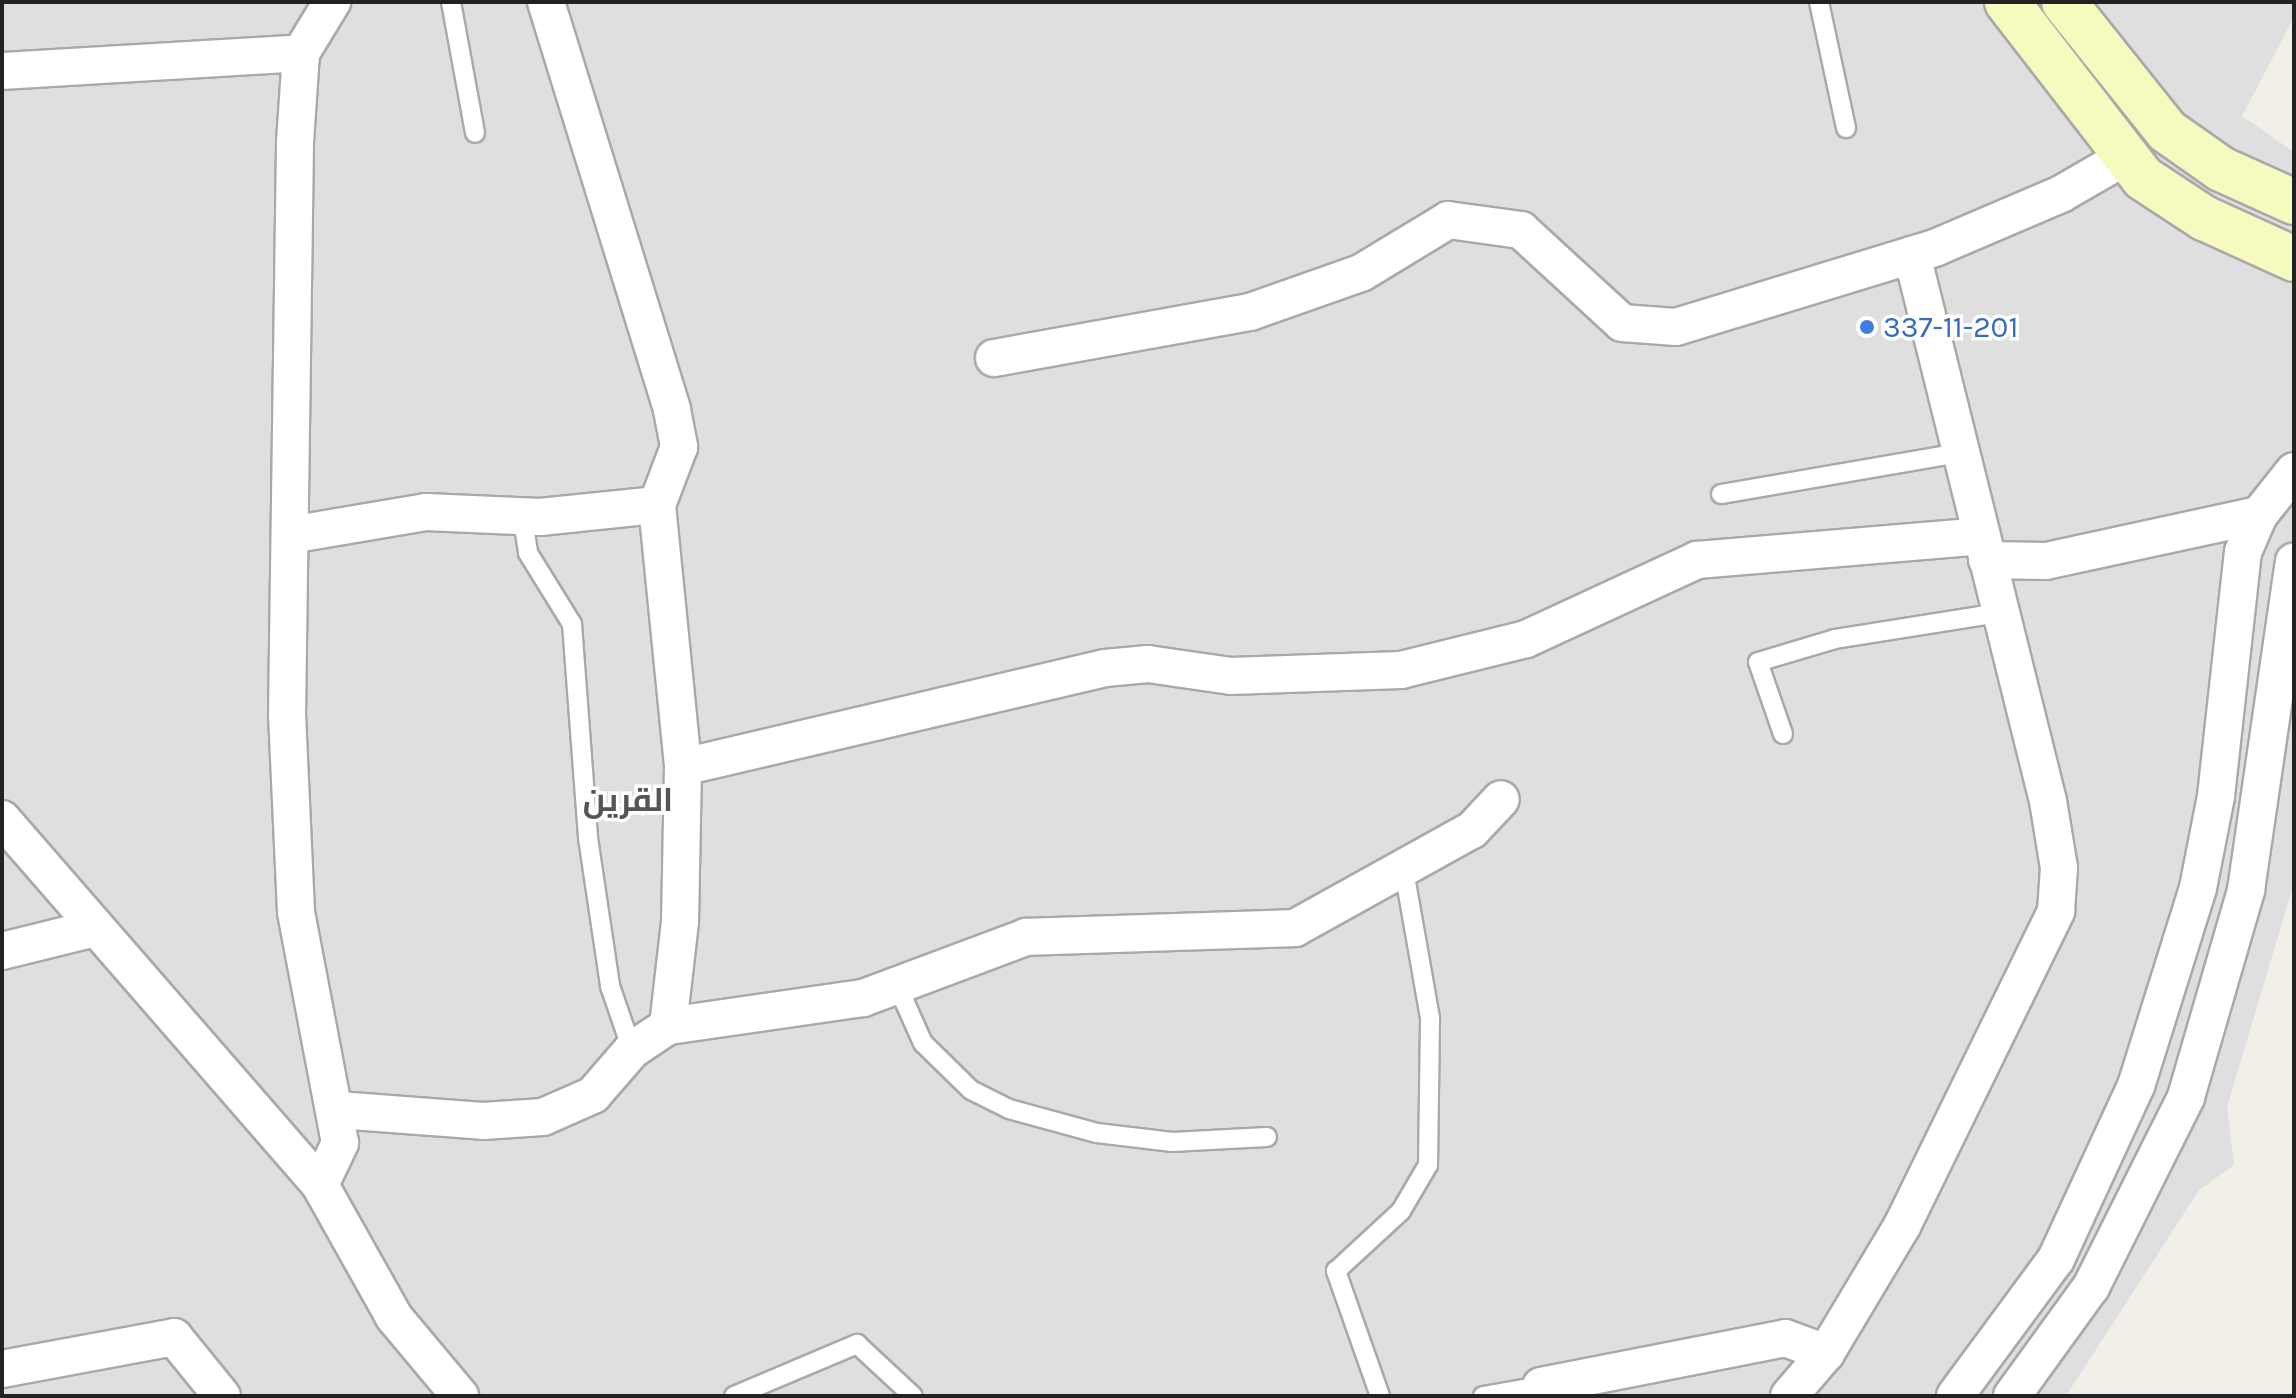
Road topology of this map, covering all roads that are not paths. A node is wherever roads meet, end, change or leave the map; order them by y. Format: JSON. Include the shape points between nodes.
{"nodes":[{"id":1,"x":451,"y":2,"type":"edge"},
{"id":2,"x":546,"y":2,"type":"edge"},
{"id":3,"x":1819,"y":2,"type":"edge"},
{"id":4,"x":2007,"y":2,"type":"edge"},
{"id":5,"x":2064,"y":2,"type":"edge"},
{"id":6,"x":328,"y":4,"type":"edge"},
{"id":7,"x":301,"y":53,"type":"junction"},
{"id":8,"x":2,"y":71,"type":"edge"},
{"id":9,"x":1846,"y":128,"type":"dead end"},
{"id":10,"x":475,"y":133,"type":"dead end"},
{"id":11,"x":2125,"y":157,"type":"junction"},
{"id":12,"x":2294,"y":202,"type":"edge"},
{"id":13,"x":1912,"y":255,"type":"junction"},
{"id":14,"x":2294,"y":259,"type":"edge"},
{"id":15,"x":994,"y":358,"type":"dead end"},
{"id":16,"x":1959,"y":453,"type":"junction"},
{"id":17,"x":2294,"y":471,"type":"edge"},
{"id":18,"x":1721,"y":494,"type":"dead end"},
{"id":19,"x":657,"y":505,"type":"junction"},
{"id":20,"x":522,"y":514,"type":"junction"},
{"id":21,"x":2259,"y":515,"type":"junction"},
{"id":22,"x":290,"y":535,"type":"junction"},
{"id":23,"x":1983,"y":548,"type":"junction"},
{"id":24,"x":2294,"y":561,"type":"edge"},
{"id":25,"x":2000,"y":613,"type":"junction"},
{"id":26,"x":1783,"y":734,"type":"dead end"},
{"id":27,"x":683,"y":767,"type":"junction"},
{"id":28,"x":1501,"y":799,"type":"dead end"},
{"id":29,"x":2,"y":819,"type":"edge"},
{"id":30,"x":1404,"y":870,"type":"junction"},
{"id":31,"x":95,"y":928,"type":"junction"},
{"id":32,"x":2,"y":951,"type":"edge"},
{"id":33,"x":897,"y":985,"type":"junction"},
{"id":34,"x":668,"y":1026,"type":"junction"},
{"id":35,"x":632,"y":1050,"type":"junction"},
{"id":36,"x":338,"y":1110,"type":"junction"},
{"id":37,"x":1267,"y":1137,"type":"dead end"},
{"id":38,"x":320,"y":1185,"type":"junction"},
{"id":39,"x":1826,"y":1353,"type":"junction"},
{"id":40,"x":2,"y":1369,"type":"edge"},
{"id":41,"x":1542,"y":1391,"type":"edge"},
{"id":42,"x":222,"y":1396,"type":"edge"},
{"id":43,"x":460,"y":1396,"type":"edge"},
{"id":44,"x":734,"y":1396,"type":"edge"},
{"id":45,"x":913,"y":1396,"type":"edge"},
{"id":46,"x":1380,"y":1396,"type":"edge"},
{"id":47,"x":1483,"y":1396,"type":"edge"},
{"id":48,"x":1789,"y":1396,"type":"edge"},
{"id":49,"x":1955,"y":1396,"type":"edge"},
{"id":50,"x":2012,"y":1396,"type":"edge"}],
"edges":[{"from":1,"to":10,"type":"lane"},
{"from":2,"to":19,"type":"street","via":[[672,410],[679,447]]},
{"from":3,"to":9,"type":"lane"},
{"from":4,"to":11,"type":"main road"},
{"from":5,"to":12,"type":"main road","via":[[2167,131],[2221,169]]},
{"from":6,"to":7,"type":"street"},
{"from":7,"to":8,"type":"street"},
{"from":7,"to":22,"type":"street"},
{"from":11,"to":13,"type":"street","via":[[2061,194]]},
{"from":11,"to":14,"type":"main road","via":[[2204,218]]},
{"from":13,"to":15,"type":"street","via":[[1648,331],[1622,323],[1521,230],[1448,220],[1361,273],[1250,312]]},
{"from":13,"to":16,"type":"street"},
{"from":16,"to":18,"type":"lane"},
{"from":16,"to":23,"type":"street"},
{"from":17,"to":21,"type":"street"},
{"from":19,"to":20,"type":"street"},
{"from":19,"to":27,"type":"street"},
{"from":20,"to":22,"type":"street","via":[[426,512]]},
{"from":20,"to":35,"type":"lane","via":[[528,553],[572,624],[588,838],[610,986]]},
{"from":21,"to":23,"type":"street","via":[[2046,561]]},
{"from":21,"to":49,"type":"street","via":[[2243,552],[2218,781],[2198,888],[2136,1086],[2056,1259]]},
{"from":22,"to":36,"type":"street","via":[[287,716],[296,912]]},
{"from":23,"to":25,"type":"street"},
{"from":23,"to":27,"type":"street","via":[[1697,560],[1526,639],[1401,670],[1231,676],[1148,664],[1105,668]]},
{"from":24,"to":50,"type":"street","via":[[2246,890],[2196,1070],[2091,1287]]},
{"from":25,"to":26,"type":"lane","via":[[1835,639],[1758,662]]},
{"from":25,"to":39,"type":"street","via":[[2048,801],[2059,868],[2056,911],[1902,1226]]},
{"from":27,"to":34,"type":"street","via":[[680,922]]},
{"from":28,"to":30,"type":"street","via":[[1472,830]]},
{"from":29,"to":31,"type":"street"},
{"from":30,"to":33,"type":"street","via":[[1295,928],[1026,937]]},
{"from":30,"to":46,"type":"lane","via":[[1430,1018],[1428,1165],[1401,1211],[1336,1271]]},
{"from":31,"to":32,"type":"street"},
{"from":31,"to":38,"type":"street"},
{"from":33,"to":34,"type":"street","via":[[863,998]]},
{"from":33,"to":37,"type":"lane","via":[[923,1043],[971,1090],[1009,1109],[1097,1133],[1172,1142]]},
{"from":34,"to":35,"type":"street"},
{"from":35,"to":36,"type":"street","via":[[593,1095],[543,1117],[483,1121]]},
{"from":36,"to":38,"type":"street","via":[[340,1143]]},
{"from":38,"to":43,"type":"street","via":[[394,1317]]},
{"from":39,"to":41,"type":"street","via":[[1785,1338]]},
{"from":39,"to":48,"type":"street"},
{"from":40,"to":42,"type":"street","via":[[174,1337]]},
{"from":41,"to":47,"type":"lane"},
{"from":44,"to":45,"type":"lane","via":[[857,1344]]}]}
